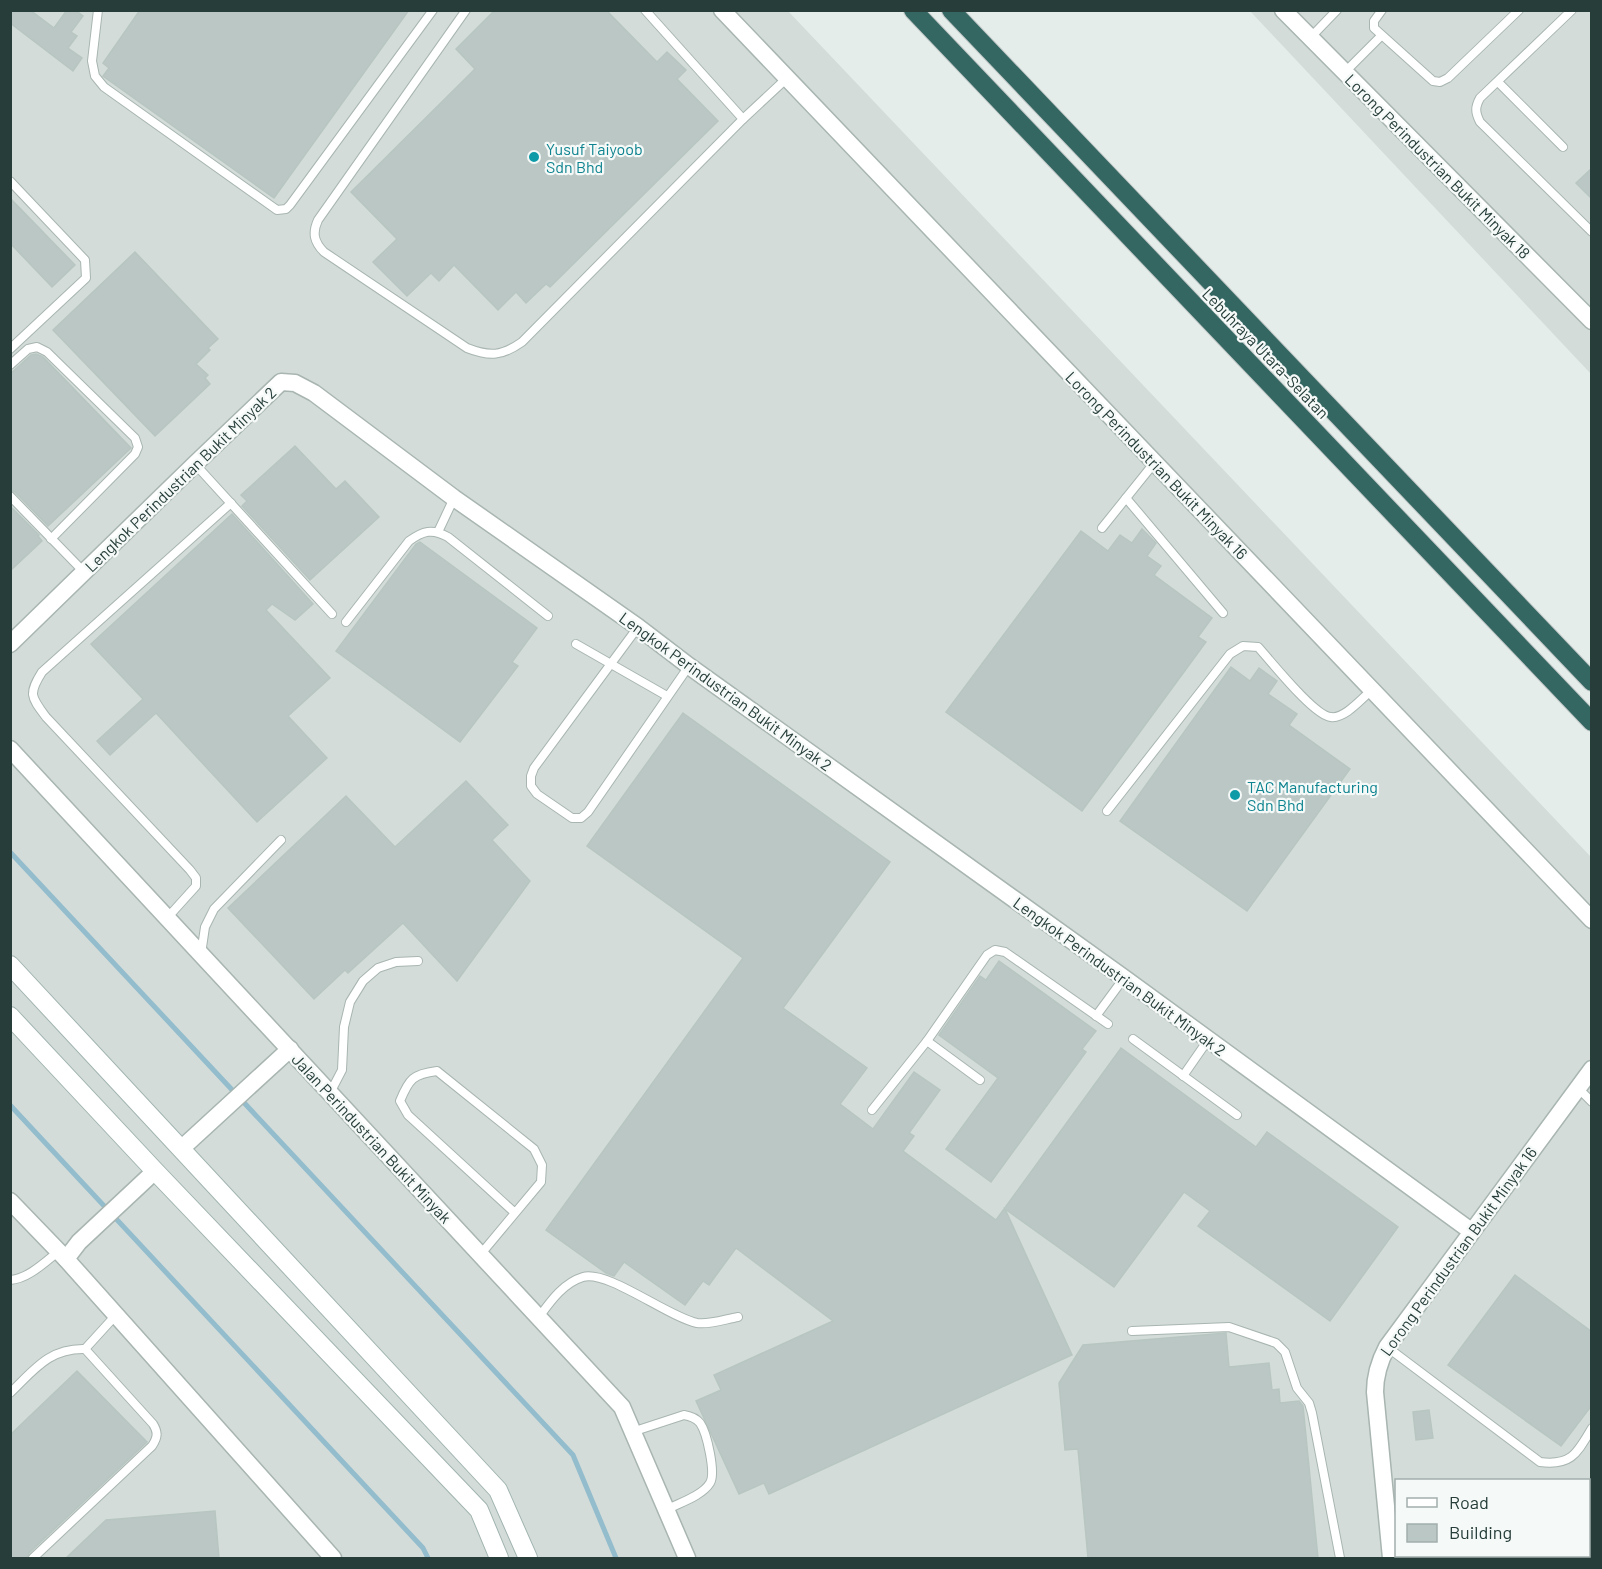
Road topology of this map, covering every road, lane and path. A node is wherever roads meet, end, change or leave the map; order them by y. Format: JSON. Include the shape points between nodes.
{"nodes":[{"id":1,"x":98,"y":10,"type":"edge"},
{"id":2,"x":434,"y":10,"type":"edge"},
{"id":3,"x":466,"y":10,"type":"edge"},
{"id":4,"x":645,"y":10,"type":"edge"},
{"id":5,"x":722,"y":10,"type":"edge"},
{"id":6,"x":913,"y":10,"type":"edge"},
{"id":7,"x":951,"y":10,"type":"edge"},
{"id":8,"x":1283,"y":10,"type":"edge"},
{"id":9,"x":1337,"y":10,"type":"edge"},
{"id":10,"x":1382,"y":10,"type":"edge"},
{"id":11,"x":1519,"y":10,"type":"edge"},
{"id":12,"x":1572,"y":10,"type":"edge"},
{"id":13,"x":1380,"y":36,"type":"junction"},
{"id":14,"x":1310,"y":38,"type":"junction"},
{"id":15,"x":1345,"y":72,"type":"junction"},
{"id":16,"x":786,"y":78,"type":"junction"},
{"id":17,"x":1498,"y":82,"type":"junction"},
{"id":18,"x":744,"y":119,"type":"junction"},
{"id":19,"x":1563,"y":147,"type":"dead end"},
{"id":20,"x":10,"y":181,"type":"edge"},
{"id":21,"x":1592,"y":232,"type":"edge"},
{"id":22,"x":1591,"y":319,"type":"edge"},
{"id":23,"x":10,"y":348,"type":"edge"},
{"id":24,"x":10,"y":366,"type":"edge"},
{"id":25,"x":1155,"y":462,"type":"junction"},
{"id":26,"x":195,"y":464,"type":"junction"},
{"id":27,"x":10,"y":496,"type":"edge"},
{"id":28,"x":454,"y":498,"type":"junction"},
{"id":29,"x":1126,"y":498,"type":"junction"},
{"id":30,"x":231,"y":503,"type":"junction"},
{"id":31,"x":1102,"y":528,"type":"dead end"},
{"id":32,"x":438,"y":532,"type":"junction"},
{"id":33,"x":51,"y":539,"type":"junction"},
{"id":34,"x":84,"y":572,"type":"junction"},
{"id":35,"x":1223,"y":613,"type":"dead end"},
{"id":36,"x":332,"y":614,"type":"dead end"},
{"id":37,"x":548,"y":616,"type":"dead end"},
{"id":38,"x":346,"y":622,"type":"dead end"},
{"id":39,"x":638,"y":627,"type":"junction"},
{"id":40,"x":10,"y":644,"type":"edge"},
{"id":41,"x":576,"y":644,"type":"dead end"},
{"id":42,"x":611,"y":664,"type":"junction"},
{"id":43,"x":689,"y":666,"type":"junction"},
{"id":44,"x":1592,"y":682,"type":"edge"},
{"id":45,"x":1373,"y":689,"type":"junction"},
{"id":46,"x":667,"y":696,"type":"junction"},
{"id":47,"x":1592,"y":722,"type":"edge"},
{"id":48,"x":10,"y":748,"type":"edge"},
{"id":49,"x":1107,"y":811,"type":"dead end"},
{"id":50,"x":281,"y":840,"type":"dead end"},
{"id":51,"x":168,"y":918,"type":"junction"},
{"id":52,"x":1592,"y":920,"type":"edge"},
{"id":53,"x":201,"y":954,"type":"junction"},
{"id":54,"x":418,"y":962,"type":"dead end"},
{"id":55,"x":10,"y":965,"type":"edge"},
{"id":56,"x":1124,"y":978,"type":"junction"},
{"id":57,"x":10,"y":1016,"type":"edge"},
{"id":58,"x":1096,"y":1016,"type":"junction"},
{"id":59,"x":1108,"y":1024,"type":"dead end"},
{"id":60,"x":1133,"y":1039,"type":"dead end"},
{"id":61,"x":1208,"y":1040,"type":"junction"},
{"id":62,"x":927,"y":1041,"type":"junction"},
{"id":63,"x":283,"y":1055,"type":"junction"},
{"id":64,"x":1592,"y":1069,"type":"edge"},
{"id":65,"x":1183,"y":1076,"type":"junction"},
{"id":66,"x":980,"y":1080,"type":"dead end"},
{"id":67,"x":1577,"y":1087,"type":"junction"},
{"id":68,"x":330,"y":1093,"type":"junction"},
{"id":69,"x":1592,"y":1102,"type":"edge"},
{"id":70,"x":872,"y":1110,"type":"dead end"},
{"id":71,"x":1237,"y":1114,"type":"dead end"},
{"id":72,"x":188,"y":1142,"type":"junction"},
{"id":73,"x":155,"y":1171,"type":"junction"},
{"id":74,"x":10,"y":1201,"type":"edge"},
{"id":75,"x":515,"y":1213,"type":"junction"},
{"id":76,"x":1471,"y":1231,"type":"junction"},
{"id":77,"x":62,"y":1255,"type":"junction"},
{"id":78,"x":480,"y":1255,"type":"junction"},
{"id":79,"x":10,"y":1280,"type":"edge"},
{"id":80,"x":116,"y":1315,"type":"junction"},
{"id":81,"x":539,"y":1317,"type":"junction"},
{"id":82,"x":738,"y":1317,"type":"dead end"},
{"id":83,"x":1132,"y":1331,"type":"dead end"},
{"id":84,"x":1387,"y":1347,"type":"junction"},
{"id":85,"x":86,"y":1349,"type":"junction"},
{"id":86,"x":10,"y":1393,"type":"edge"},
{"id":87,"x":1592,"y":1428,"type":"edge"},
{"id":88,"x":632,"y":1432,"type":"junction"},
{"id":89,"x":666,"y":1509,"type":"junction"},
{"id":90,"x":33,"y":1558,"type":"edge"},
{"id":91,"x":333,"y":1558,"type":"edge"},
{"id":92,"x":499,"y":1558,"type":"edge"},
{"id":93,"x":528,"y":1558,"type":"edge"},
{"id":94,"x":687,"y":1558,"type":"edge"},
{"id":95,"x":1340,"y":1558,"type":"edge"},
{"id":96,"x":1391,"y":1558,"type":"edge"}],
"edges":[{"from":1,"to":2,"type":"lane","via":[[92,61],[95,75],[104,87],[273,208],[282,210],[290,205]]},
{"from":3,"to":18,"type":"lane","via":[[318,220],[314,237],[324,252],[467,348],[495,354],[522,342]]},
{"from":4,"to":18,"type":"lane"},
{"from":5,"to":16,"type":"street","name":"Lorong Perindustrian Bukit Minyak 16"},
{"from":6,"to":47,"type":"highway","name":"Lebuhraya Utara–Selatan"},
{"from":7,"to":44,"type":"highway","name":"Lebuhraya Utara–Selatan"},
{"from":8,"to":14,"type":"street","name":"Lorong Perindustrian Bukit Minyak 18"},
{"from":9,"to":14,"type":"lane"},
{"from":10,"to":13,"type":"lane","via":[[1374,21]]},
{"from":11,"to":13,"type":"lane","via":[[1440,82],[1433,81]]},
{"from":12,"to":17,"type":"lane"},
{"from":13,"to":15,"type":"lane"},
{"from":14,"to":15,"type":"street","name":"Lorong Perindustrian Bukit Minyak 18"},
{"from":15,"to":22,"type":"street","name":"Lorong Perindustrian Bukit Minyak 18"},
{"from":16,"to":18,"type":"lane"},
{"from":16,"to":25,"type":"street","name":"Lorong Perindustrian Bukit Minyak 16"},
{"from":17,"to":19,"type":"lane"},
{"from":17,"to":21,"type":"lane","via":[[1476,105],[1480,122]]},
{"from":20,"to":23,"type":"lane","via":[[85,260],[86,278]]},
{"from":24,"to":33,"type":"lane","via":[[28,349],[37,347],[47,352],[135,438],[138,447]]},
{"from":25,"to":29,"type":"lane"},
{"from":25,"to":45,"type":"street","name":"Lorong Perindustrian Bukit Minyak 16"},
{"from":26,"to":28,"type":"street","name":"Lengkok Perindustrian Bukit Minyak 2","via":[[281,382],[295,383],[314,393]]},
{"from":26,"to":30,"type":"lane"},
{"from":26,"to":34,"type":"street","name":"Lengkok Perindustrian Bukit Minyak 2"},
{"from":27,"to":33,"type":"lane"},
{"from":28,"to":32,"type":"lane"},
{"from":28,"to":39,"type":"street","name":"Lengkok Perindustrian Bukit Minyak 2"},
{"from":29,"to":31,"type":"lane"},
{"from":29,"to":35,"type":"lane"},
{"from":30,"to":36,"type":"lane"},
{"from":30,"to":51,"type":"lane","via":[[42,672],[32,688],[34,701],[46,717],[196,878],[196,886]]},
{"from":32,"to":37,"type":"lane"},
{"from":32,"to":38,"type":"lane","via":[[422,532],[408,541]]},
{"from":33,"to":34,"type":"lane"},
{"from":34,"to":40,"type":"street","name":"Lengkok Perindustrian Bukit Minyak 2"},
{"from":39,"to":42,"type":"lane"},
{"from":39,"to":43,"type":"street","name":"Lengkok Perindustrian Bukit Minyak 2"},
{"from":41,"to":42,"type":"lane"},
{"from":42,"to":46,"type":"lane"},
{"from":42,"to":46,"type":"lane","via":[[531,776],[531,786],[537,794],[572,818],[581,818],[588,812]]},
{"from":43,"to":46,"type":"lane"},
{"from":43,"to":56,"type":"street","name":"Lengkok Perindustrian Bukit Minyak 2"},
{"from":45,"to":49,"type":"lane","via":[[1342,715],[1331,717],[1317,711],[1258,647],[1243,646],[1230,654]]},
{"from":45,"to":52,"type":"street","name":"Lorong Perindustrian Bukit Minyak 16"},
{"from":48,"to":51,"type":"street","name":"Jalan Perindustrian Bukit Minyak"},
{"from":50,"to":53,"type":"lane","via":[[214,909],[205,927]]},
{"from":51,"to":53,"type":"street","name":"Jalan Perindustrian Bukit Minyak"},
{"from":53,"to":63,"type":"street","name":"Jalan Perindustrian Bukit Minyak"},
{"from":54,"to":68,"type":"lane","via":[[396,962],[378,968],[363,981],[350,1002],[344,1027],[342,1070]]},
{"from":55,"to":72,"type":"main road"},
{"from":56,"to":58,"type":"lane"},
{"from":56,"to":61,"type":"street","name":"Lengkok Perindustrian Bukit Minyak 2"},
{"from":57,"to":73,"type":"main road"},
{"from":58,"to":59,"type":"lane"},
{"from":58,"to":62,"type":"lane","via":[[1005,952],[995,950],[987,955]]},
{"from":60,"to":65,"type":"lane"},
{"from":61,"to":65,"type":"lane"},
{"from":61,"to":76,"type":"street","name":"Lengkok Perindustrian Bukit Minyak 2"},
{"from":62,"to":66,"type":"lane"},
{"from":62,"to":70,"type":"lane"},
{"from":63,"to":68,"type":"street","name":"Jalan Perindustrian Bukit Minyak"},
{"from":63,"to":72,"type":"street"},
{"from":64,"to":67,"type":"street","name":"Lorong Perindustrian Bukit Minyak 16"},
{"from":65,"to":71,"type":"lane"},
{"from":67,"to":69,"type":"lane"},
{"from":67,"to":76,"type":"street","name":"Lorong Perindustrian Bukit Minyak 16"},
{"from":68,"to":78,"type":"street","name":"Jalan Perindustrian Bukit Minyak"},
{"from":72,"to":93,"type":"main road","via":[[498,1490]]},
{"from":73,"to":77,"type":"street"},
{"from":73,"to":92,"type":"main road","via":[[479,1510]]},
{"from":74,"to":77,"type":"street"},
{"from":75,"to":75,"type":"lane","via":[[541,1182],[542,1165],[534,1149],[437,1071],[420,1073],[407,1083],[400,1101],[408,1115]]},
{"from":75,"to":78,"type":"lane"},
{"from":76,"to":84,"type":"street","name":"Lorong Perindustrian Bukit Minyak 16"},
{"from":77,"to":79,"type":"lane","via":[[17,1280]]},
{"from":77,"to":80,"type":"street"},
{"from":78,"to":81,"type":"street","name":"Jalan Perindustrian Bukit Minyak"},
{"from":80,"to":85,"type":"lane"},
{"from":80,"to":91,"type":"street"},
{"from":81,"to":82,"type":"lane","via":[[555,1296],[584,1277],[603,1279],[700,1323]]},
{"from":81,"to":88,"type":"street","name":"Jalan Perindustrian Bukit Minyak","via":[[622,1407]]},
{"from":83,"to":95,"type":"lane","via":[[1229,1327],[1276,1343],[1285,1352],[1297,1388],[1312,1413]]},
{"from":84,"to":87,"type":"lane","via":[[1540,1462],[1556,1464],[1576,1454]]},
{"from":84,"to":96,"type":"street","name":"Lorong Perindustrian Bukit Minyak 16","via":[[1377,1369],[1375,1392]]},
{"from":85,"to":86,"type":"lane","via":[[71,1349],[42,1361]]},
{"from":85,"to":90,"type":"lane","via":[[153,1424],[158,1431],[157,1439]]},
{"from":88,"to":89,"type":"street","name":"Jalan Perindustrian Bukit Minyak"},
{"from":88,"to":89,"type":"lane","via":[[684,1415],[700,1423],[713,1477],[708,1486]]},
{"from":89,"to":94,"type":"street","name":"Jalan Perindustrian Bukit Minyak"}]}
